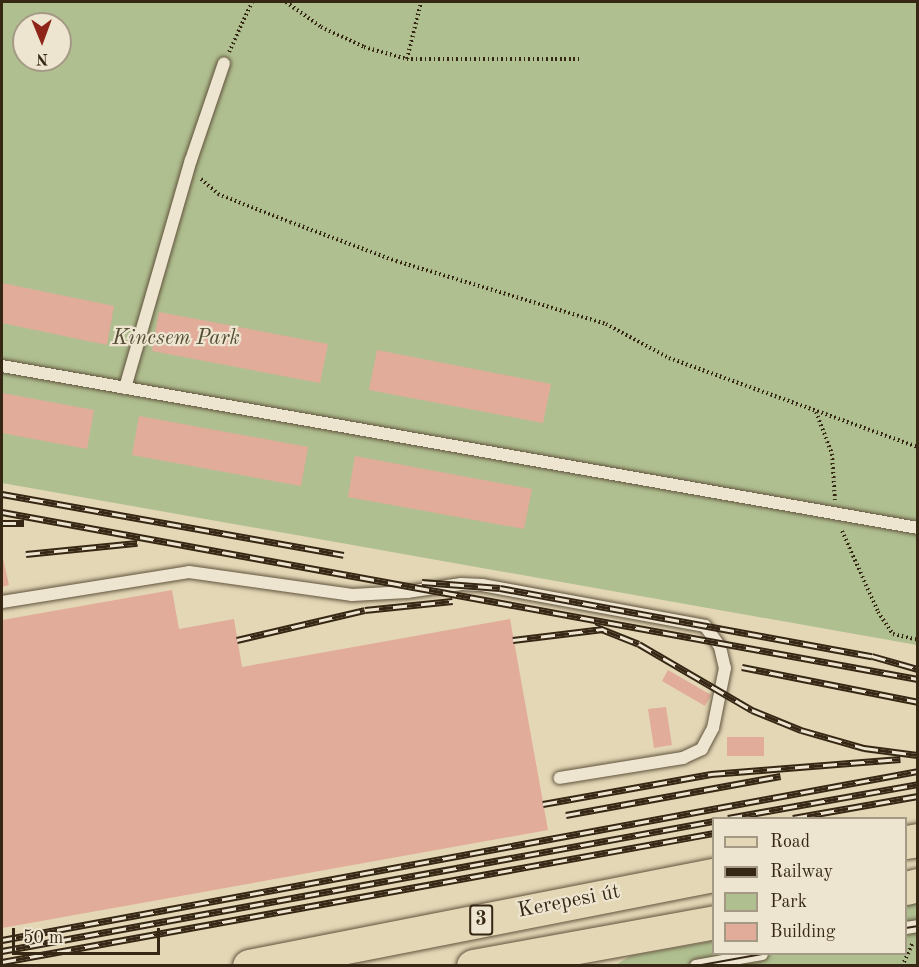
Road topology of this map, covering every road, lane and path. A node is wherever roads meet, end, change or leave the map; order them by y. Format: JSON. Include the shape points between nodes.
{"nodes":[{"id":1,"x":252,"y":2,"type":"edge"},
{"id":2,"x":286,"y":2,"type":"edge"},
{"id":3,"x":421,"y":2,"type":"edge"},
{"id":4,"x":407,"y":58,"type":"junction"},
{"id":5,"x":579,"y":60,"type":"dead end"},
{"id":6,"x":224,"y":63,"type":"joint"},
{"id":7,"x":189,"y":169,"type":"junction"},
{"id":8,"x":2,"y":366,"type":"edge"},
{"id":9,"x":125,"y":388,"type":"junction"},
{"id":10,"x":816,"y":411,"type":"junction"},
{"id":11,"x":918,"y":447,"type":"edge"},
{"id":12,"x":836,"y":514,"type":"junction"},
{"id":13,"x":918,"y":528,"type":"edge"},
{"id":14,"x":2,"y":602,"type":"edge"},
{"id":15,"x":918,"y":640,"type":"edge"},
{"id":16,"x":560,"y":778,"type":"dead end"},
{"id":17,"x":712,"y":875,"type":"edge"},
{"id":18,"x":659,"y":884,"type":"junction"},
{"id":19,"x":712,"y":923,"type":"edge"},
{"id":20,"x":918,"y":936,"type":"edge"},
{"id":21,"x":589,"y":954,"type":"edge"},
{"id":22,"x":307,"y":955,"type":"junction"},
{"id":23,"x":756,"y":955,"type":"edge"},
{"id":24,"x":487,"y":965,"type":"edge"},
{"id":25,"x":249,"y":966,"type":"edge"},
{"id":26,"x":696,"y":966,"type":"edge"},
{"id":27,"x":902,"y":966,"type":"edge"}],
"edges":[{"from":1,"to":6,"type":"path"},
{"from":2,"to":4,"type":"path","via":[[321,27],[364,47]]},
{"from":3,"to":4,"type":"path"},
{"from":4,"to":5,"type":"path"},
{"from":6,"to":7,"type":"lane"},
{"from":7,"to":9,"type":"lane"},
{"from":7,"to":10,"type":"path","via":[[218,194],[279,218],[396,261],[606,324],[669,358]]},
{"from":8,"to":9,"type":"lane"},
{"from":9,"to":12,"type":"lane"},
{"from":10,"to":11,"type":"path"},
{"from":10,"to":12,"type":"path","via":[[832,454]]},
{"from":12,"to":13,"type":"lane"},
{"from":12,"to":15,"type":"path","via":[[878,612],[893,634]]},
{"from":14,"to":16,"type":"lane","via":[[189,572],[321,593],[383,594],[482,585],[705,626],[720,647],[724,668],[713,728],[702,749],[683,758]]},
{"from":17,"to":18,"type":"main road","name":"Kerepesi út","number":"3"},
{"from":18,"to":22,"type":"main road","name":"Kerepesi út","number":"3"},
{"from":18,"to":24,"type":"main road","via":[[606,911],[538,925]]},
{"from":19,"to":21,"type":"main road","number":"3"},
{"from":20,"to":27,"type":"path"},
{"from":21,"to":24,"type":"main road","number":"3"},
{"from":22,"to":24,"type":"main road","via":[[451,948],[474,952]]},
{"from":22,"to":25,"type":"main road","name":"Kerepesi út","number":"3"},
{"from":23,"to":26,"type":"lane"}]}
